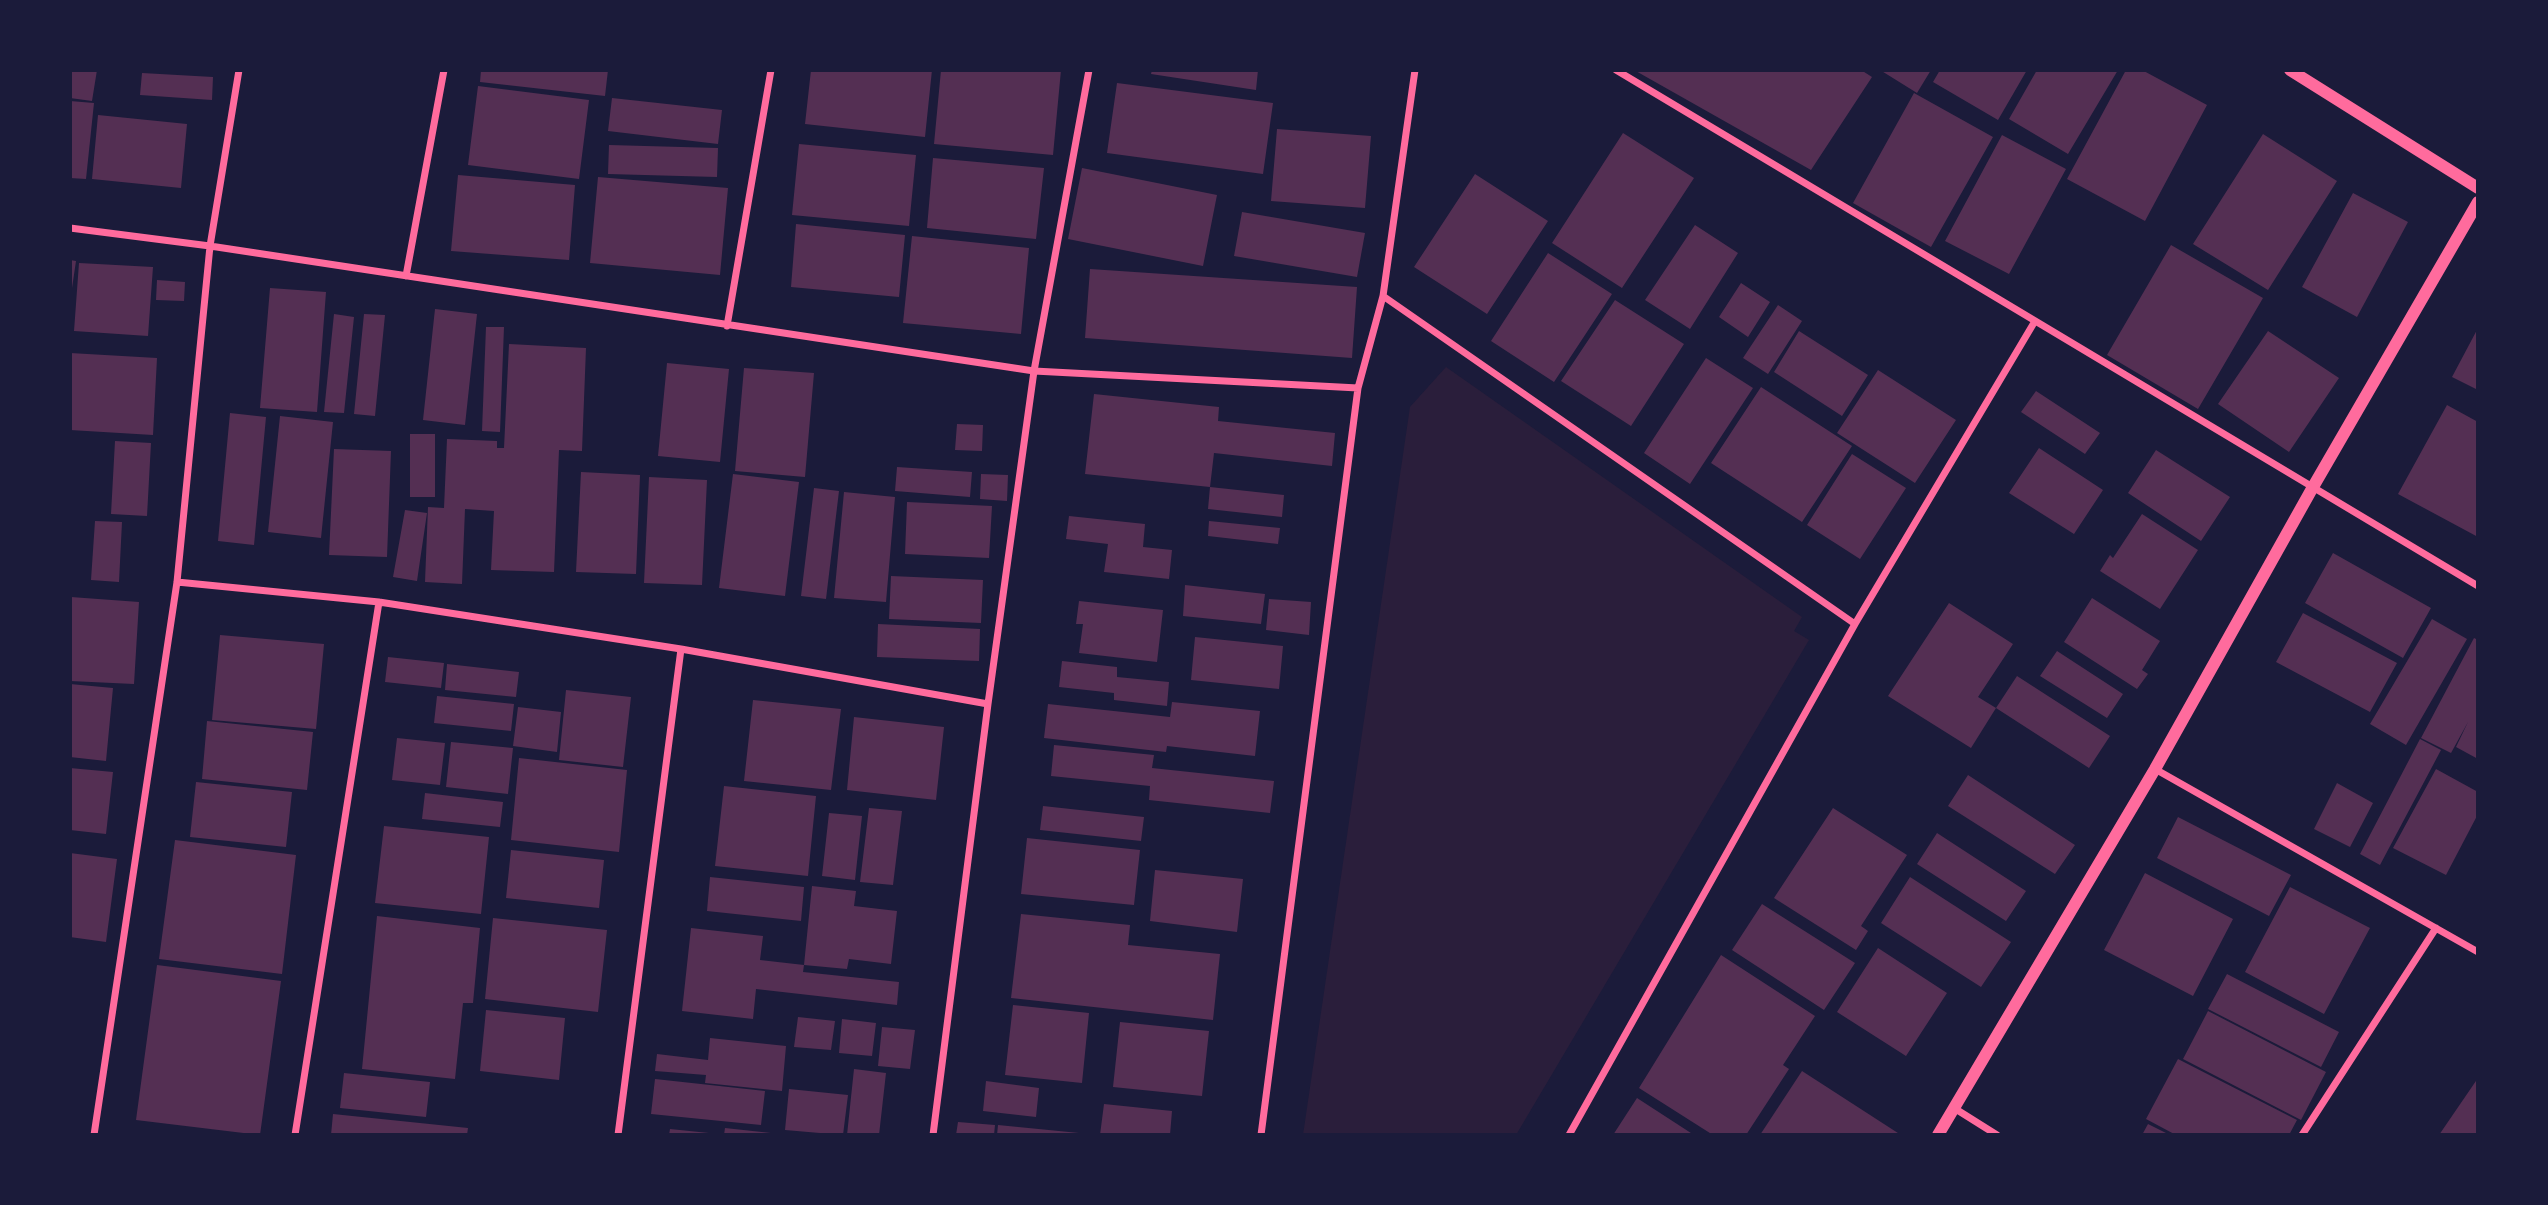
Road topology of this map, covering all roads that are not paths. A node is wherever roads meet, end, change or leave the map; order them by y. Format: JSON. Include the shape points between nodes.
{"nodes":[{"id":1,"x":239,"y":70,"type":"edge"},
{"id":2,"x":444,"y":70,"type":"edge"},
{"id":3,"x":771,"y":70,"type":"edge"},
{"id":4,"x":1089,"y":70,"type":"edge"},
{"id":5,"x":1415,"y":70,"type":"edge"},
{"id":6,"x":1616,"y":70,"type":"edge"},
{"id":7,"x":2290,"y":70,"type":"edge"},
{"id":8,"x":2478,"y":188,"type":"edge"},
{"id":9,"x":2478,"y":202,"type":"edge"},
{"id":10,"x":70,"y":228,"type":"edge"},
{"id":11,"x":210,"y":246,"type":"junction"},
{"id":12,"x":406,"y":276,"type":"junction"},
{"id":13,"x":1383,"y":296,"type":"junction"},
{"id":14,"x":2035,"y":321,"type":"junction"},
{"id":15,"x":727,"y":326,"type":"junction"},
{"id":16,"x":1034,"y":371,"type":"junction"},
{"id":17,"x":1358,"y":388,"type":"junction"},
{"id":18,"x":2313,"y":487,"type":"junction"},
{"id":19,"x":177,"y":582,"type":"junction"},
{"id":20,"x":2478,"y":586,"type":"edge"},
{"id":21,"x":379,"y":603,"type":"junction"},
{"id":22,"x":1855,"y":624,"type":"junction"},
{"id":23,"x":681,"y":649,"type":"junction"},
{"id":24,"x":988,"y":704,"type":"junction"},
{"id":25,"x":2155,"y":769,"type":"junction"},
{"id":26,"x":2436,"y":928,"type":"junction"},
{"id":27,"x":2478,"y":953,"type":"edge"},
{"id":28,"x":1954,"y":1108,"type":"junction"},
{"id":29,"x":94,"y":1135,"type":"edge"},
{"id":30,"x":295,"y":1135,"type":"edge"},
{"id":31,"x":618,"y":1135,"type":"edge"},
{"id":32,"x":933,"y":1135,"type":"edge"},
{"id":33,"x":1261,"y":1135,"type":"edge"},
{"id":34,"x":1569,"y":1135,"type":"edge"},
{"id":35,"x":1938,"y":1135,"type":"edge"},
{"id":36,"x":1997,"y":1135,"type":"edge"},
{"id":37,"x":2302,"y":1135,"type":"edge"}],
"edges":[{"from":1,"to":11,"type":"street"},
{"from":2,"to":12,"type":"street"},
{"from":3,"to":15,"type":"street"},
{"from":4,"to":16,"type":"street"},
{"from":5,"to":13,"type":"street"},
{"from":6,"to":14,"type":"street"},
{"from":7,"to":8,"type":"street"},
{"from":9,"to":18,"type":"street"},
{"from":10,"to":11,"type":"street"},
{"from":11,"to":12,"type":"street"},
{"from":11,"to":19,"type":"street"},
{"from":12,"to":15,"type":"street"},
{"from":13,"to":17,"type":"street"},
{"from":13,"to":22,"type":"street"},
{"from":14,"to":18,"type":"street"},
{"from":14,"to":22,"type":"street"},
{"from":15,"to":16,"type":"street"},
{"from":16,"to":17,"type":"street"},
{"from":16,"to":24,"type":"street"},
{"from":17,"to":33,"type":"street"},
{"from":18,"to":20,"type":"street"},
{"from":18,"to":25,"type":"street"},
{"from":19,"to":21,"type":"street"},
{"from":19,"to":29,"type":"street"},
{"from":21,"to":23,"type":"street"},
{"from":21,"to":30,"type":"street"},
{"from":22,"to":34,"type":"street"},
{"from":23,"to":24,"type":"street"},
{"from":23,"to":31,"type":"street"},
{"from":24,"to":32,"type":"street"},
{"from":25,"to":26,"type":"street"},
{"from":25,"to":28,"type":"street"},
{"from":26,"to":27,"type":"street"},
{"from":26,"to":37,"type":"street"},
{"from":28,"to":35,"type":"street"},
{"from":28,"to":36,"type":"street"}]}
